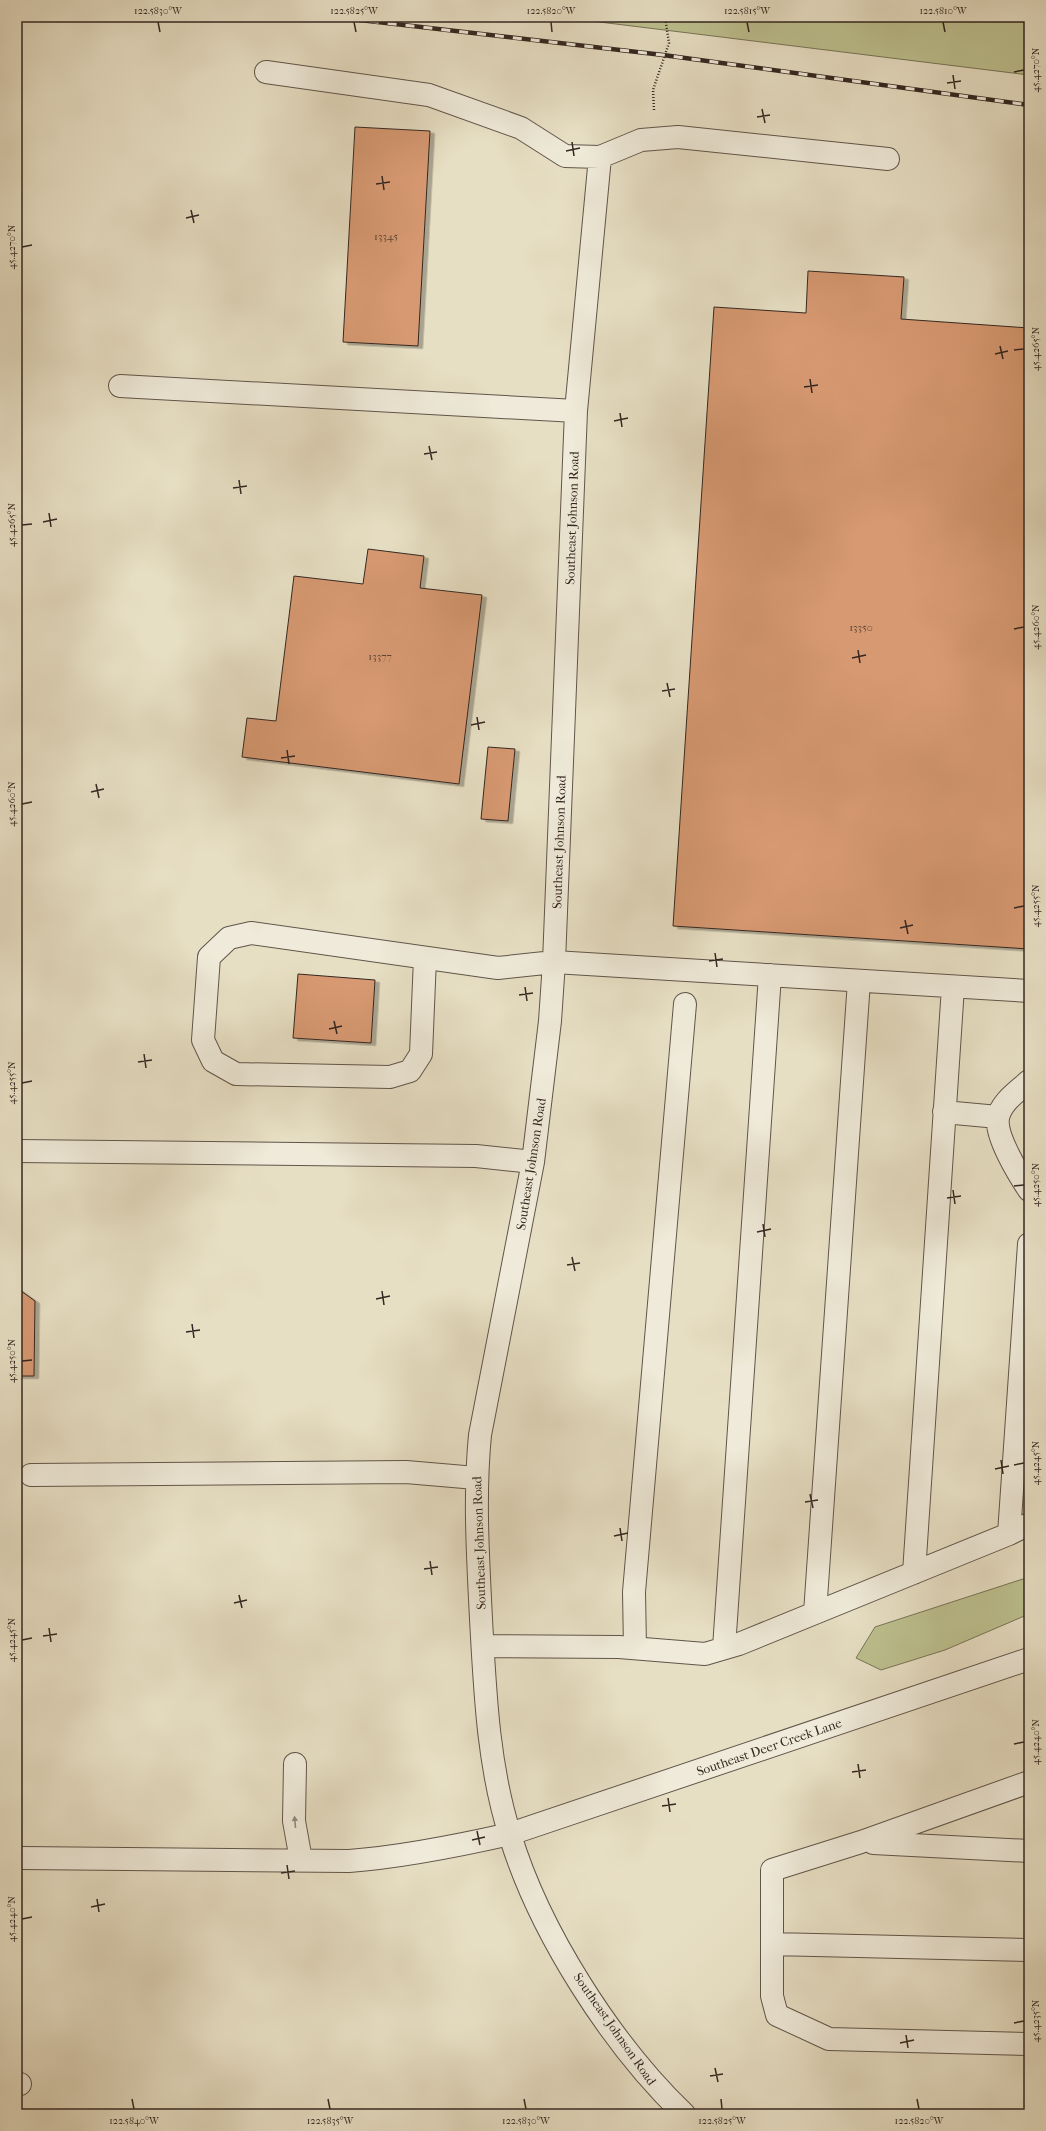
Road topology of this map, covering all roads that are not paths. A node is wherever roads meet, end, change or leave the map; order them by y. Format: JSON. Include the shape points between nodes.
{"nodes":[{"id":1,"x":266,"y":72,"type":"dead end"},
{"id":2,"x":600,"y":157,"type":"junction"},
{"id":3,"x":888,"y":159,"type":"dead end"},
{"id":4,"x":120,"y":386,"type":"dead end"},
{"id":5,"x":576,"y":411,"type":"junction"},
{"id":6,"x":425,"y":958,"type":"junction"},
{"id":7,"x":554,"y":962,"type":"junction"},
{"id":8,"x":770,"y":975,"type":"junction"},
{"id":9,"x":860,"y":981,"type":"junction"},
{"id":10,"x":953,"y":987,"type":"junction"},
{"id":11,"x":1029,"y":991,"type":"edge"},
{"id":12,"x":685,"y":1004,"type":"dead end"},
{"id":13,"x":1029,"y":1081,"type":"edge"},
{"id":14,"x":944,"y":1112,"type":"junction"},
{"id":15,"x":998,"y":1117,"type":"junction"},
{"id":16,"x":17,"y":1151,"type":"edge"},
{"id":17,"x":534,"y":1162,"type":"junction"},
{"id":18,"x":1029,"y":1190,"type":"edge"},
{"id":19,"x":1029,"y":1244,"type":"edge"},
{"id":20,"x":31,"y":1475,"type":"dead end"},
{"id":21,"x":476,"y":1478,"type":"junction"},
{"id":22,"x":1029,"y":1524,"type":"edge"},
{"id":23,"x":1009,"y":1534,"type":"junction"},
{"id":24,"x":914,"y":1573,"type":"junction"},
{"id":25,"x":815,"y":1613,"type":"junction"},
{"id":26,"x":483,"y":1646,"type":"junction"},
{"id":27,"x":635,"y":1648,"type":"junction"},
{"id":28,"x":724,"y":1648,"type":"junction"},
{"id":29,"x":1029,"y":1659,"type":"edge"},
{"id":30,"x":295,"y":1764,"type":"dead end"},
{"id":31,"x":1029,"y":1782,"type":"edge"},
{"id":32,"x":510,"y":1834,"type":"junction"},
{"id":33,"x":861,"y":1842,"type":"junction"},
{"id":34,"x":1029,"y":1851,"type":"edge"},
{"id":35,"x":21,"y":1858,"type":"dead end"},
{"id":36,"x":301,"y":1860,"type":"junction"},
{"id":37,"x":772,"y":1944,"type":"junction"},
{"id":38,"x":1029,"y":1950,"type":"edge"},
{"id":39,"x":1029,"y":2044,"type":"edge"},
{"id":40,"x":684,"y":2114,"type":"edge"}],
"edges":[{"from":1,"to":2,"type":"street","via":[[429,95],[521,128],[565,156]]},
{"from":2,"to":3,"type":"street","via":[[641,140],[678,137]]},
{"from":2,"to":5,"type":"street","name":"Southeast Johnson Road"},
{"from":4,"to":5,"type":"street"},
{"from":5,"to":7,"type":"street","name":"Southeast Johnson Road"},
{"from":6,"to":6,"type":"street","via":[[251,932],[229,938],[209,957],[203,1040],[213,1061],[236,1074],[390,1078],[410,1071],[421,1054]]},
{"from":6,"to":7,"type":"street","via":[[498,968]]},
{"from":7,"to":8,"type":"street"},
{"from":7,"to":17,"type":"street","name":"Southeast Johnson Road"},
{"from":8,"to":9,"type":"street"},
{"from":8,"to":28,"type":"street"},
{"from":9,"to":10,"type":"street"},
{"from":9,"to":25,"type":"street"},
{"from":10,"to":11,"type":"street"},
{"from":10,"to":14,"type":"street"},
{"from":12,"to":27,"type":"street","via":[[634,1592]]},
{"from":13,"to":15,"type":"street","via":[[1007,1100]]},
{"from":14,"to":15,"type":"street"},
{"from":14,"to":24,"type":"street"},
{"from":15,"to":18,"type":"street","via":[[999,1132]]},
{"from":16,"to":17,"type":"street","via":[[476,1156]]},
{"from":17,"to":21,"type":"street","name":"Southeast Johnson Road","via":[[480,1435]]},
{"from":19,"to":23,"type":"street"},
{"from":20,"to":21,"type":"street","via":[[406,1472]]},
{"from":21,"to":26,"type":"street","name":"Southeast Johnson Road","via":[[476,1531]]},
{"from":22,"to":23,"type":"street"},
{"from":23,"to":24,"type":"street"},
{"from":24,"to":25,"type":"street"},
{"from":25,"to":28,"type":"street"},
{"from":26,"to":27,"type":"street"},
{"from":26,"to":32,"type":"street","name":"Southeast Johnson Road","via":[[494,1760]]},
{"from":27,"to":28,"type":"street","via":[[705,1654]]},
{"from":29,"to":32,"type":"street","name":"Southeast Deer Creek Lane"},
{"from":36,"to":30,"type":"street","one_way":true,"via":[[294,1821]]},
{"from":31,"to":33,"type":"street"},
{"from":32,"to":36,"type":"street","name":"Southeast Deer Creek Lane","via":[[376,1858],[349,1861]]},
{"from":32,"to":40,"type":"street","name":"Southeast Johnson Road","via":[[528,1884],[550,1930],[581,1984],[657,2088]]},
{"from":33,"to":34,"type":"street"},
{"from":33,"to":37,"type":"street","via":[[772,1870]]},
{"from":35,"to":36,"type":"street","name":"Southeast Deer Creek Lane"},
{"from":37,"to":38,"type":"street"},
{"from":37,"to":39,"type":"street","via":[[772,1996],[777,2015],[829,2039]]}]}
